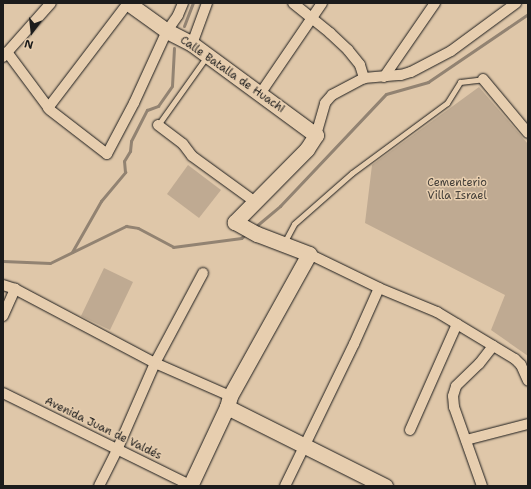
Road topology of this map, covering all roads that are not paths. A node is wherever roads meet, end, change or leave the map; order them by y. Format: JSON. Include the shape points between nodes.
{"nodes":[{"id":1,"x":51,"y":3,"type":"edge"},
{"id":2,"x":128,"y":3,"type":"edge"},
{"id":3,"x":183,"y":3,"type":"edge"},
{"id":4,"x":207,"y":3,"type":"edge"},
{"id":5,"x":293,"y":3,"type":"edge"},
{"id":6,"x":322,"y":3,"type":"edge"},
{"id":7,"x":435,"y":3,"type":"edge"},
{"id":8,"x":516,"y":3,"type":"edge"},
{"id":9,"x":311,"y":18,"type":"junction"},
{"id":10,"x":167,"y":31,"type":"junction"},
{"id":11,"x":192,"y":44,"type":"junction"},
{"id":12,"x":5,"y":54,"type":"edge"},
{"id":13,"x":208,"y":55,"type":"junction"},
{"id":14,"x":384,"y":77,"type":"junction"},
{"id":15,"x":364,"y":78,"type":"junction"},
{"id":16,"x":483,"y":79,"type":"joint"},
{"id":17,"x":260,"y":94,"type":"junction"},
{"id":18,"x":48,"y":108,"type":"junction"},
{"id":19,"x":158,"y":125,"type":"joint"},
{"id":20,"x":528,"y":133,"type":"edge"},
{"id":21,"x":316,"y":135,"type":"junction"},
{"id":22,"x":254,"y":201,"type":"junction"},
{"id":23,"x":284,"y":244,"type":"junction"},
{"id":24,"x":310,"y":254,"type":"junction"},
{"id":25,"x":203,"y":273,"type":"dead end"},
{"id":26,"x":3,"y":285,"type":"edge"},
{"id":27,"x":379,"y":288,"type":"junction"},
{"id":28,"x":15,"y":289,"type":"junction"},
{"id":29,"x":3,"y":316,"type":"edge"},
{"id":30,"x":457,"y":324,"type":"junction"},
{"id":31,"x":493,"y":346,"type":"junction"},
{"id":32,"x":155,"y":363,"type":"junction"},
{"id":33,"x":528,"y":381,"type":"edge"},
{"id":34,"x":3,"y":393,"type":"edge"},
{"id":35,"x":228,"y":401,"type":"junction"},
{"id":36,"x":528,"y":424,"type":"edge"},
{"id":37,"x":410,"y":430,"type":"dead end"},
{"id":38,"x":466,"y":440,"type":"junction"},
{"id":39,"x":305,"y":446,"type":"junction"},
{"id":40,"x":117,"y":450,"type":"junction"},
{"id":41,"x":99,"y":486,"type":"edge"},
{"id":42,"x":191,"y":486,"type":"edge"},
{"id":43,"x":285,"y":486,"type":"edge"},
{"id":44,"x":385,"y":486,"type":"edge"},
{"id":45,"x":482,"y":486,"type":"edge"}],
"edges":[{"from":1,"to":12,"type":"street"},
{"from":2,"to":10,"type":"street","name":"Calle Batalla de Huachi"},
{"from":2,"to":18,"type":"street"},
{"from":3,"to":10,"type":"street"},
{"from":4,"to":11,"type":"street"},
{"from":5,"to":9,"type":"street"},
{"from":6,"to":9,"type":"street"},
{"from":7,"to":14,"type":"street"},
{"from":8,"to":14,"type":"street","via":[[450,51],[411,72]]},
{"from":9,"to":15,"type":"street","via":[[348,50],[360,65]]},
{"from":9,"to":17,"type":"street"},
{"from":10,"to":11,"type":"street","name":"Calle Batalla de Huachi"},
{"from":10,"to":18,"type":"street","via":[[108,154]]},
{"from":11,"to":13,"type":"street","name":"Calle Batalla de Huachi"},
{"from":12,"to":18,"type":"street"},
{"from":13,"to":17,"type":"street","name":"Calle Batalla de Huachi"},
{"from":13,"to":19,"type":"lane"},
{"from":14,"to":15,"type":"street"},
{"from":15,"to":21,"type":"street","via":[[343,88],[324,103]]},
{"from":16,"to":20,"type":"street"},
{"from":16,"to":23,"type":"lane","via":[[460,82],[447,103],[352,173],[294,224]]},
{"from":17,"to":21,"type":"street","name":"Calle Batalla de Huachi"},
{"from":19,"to":22,"type":"street","via":[[183,144],[192,156]]},
{"from":21,"to":22,"type":"street","via":[[307,149]]},
{"from":22,"to":23,"type":"street","via":[[245,228]]},
{"from":23,"to":24,"type":"street"},
{"from":24,"to":27,"type":"street"},
{"from":24,"to":35,"type":"street"},
{"from":25,"to":32,"type":"street"},
{"from":26,"to":28,"type":"street"},
{"from":27,"to":30,"type":"street","via":[[437,312]]},
{"from":27,"to":39,"type":"street"},
{"from":28,"to":29,"type":"street"},
{"from":28,"to":32,"type":"street"},
{"from":30,"to":31,"type":"street"},
{"from":30,"to":37,"type":"street"},
{"from":31,"to":33,"type":"street","via":[[521,365]]},
{"from":31,"to":38,"type":"street","via":[[456,386],[453,396],[454,407]]},
{"from":32,"to":35,"type":"street"},
{"from":32,"to":40,"type":"street"},
{"from":34,"to":40,"type":"street","name":"Avenida Juan de Valdés"},
{"from":35,"to":39,"type":"street"},
{"from":35,"to":42,"type":"street"},
{"from":36,"to":38,"type":"street"},
{"from":38,"to":45,"type":"street"},
{"from":39,"to":43,"type":"street"},
{"from":39,"to":44,"type":"street"},
{"from":40,"to":41,"type":"street"},
{"from":40,"to":42,"type":"street","name":"Avenida Juan de Valdés"}]}
